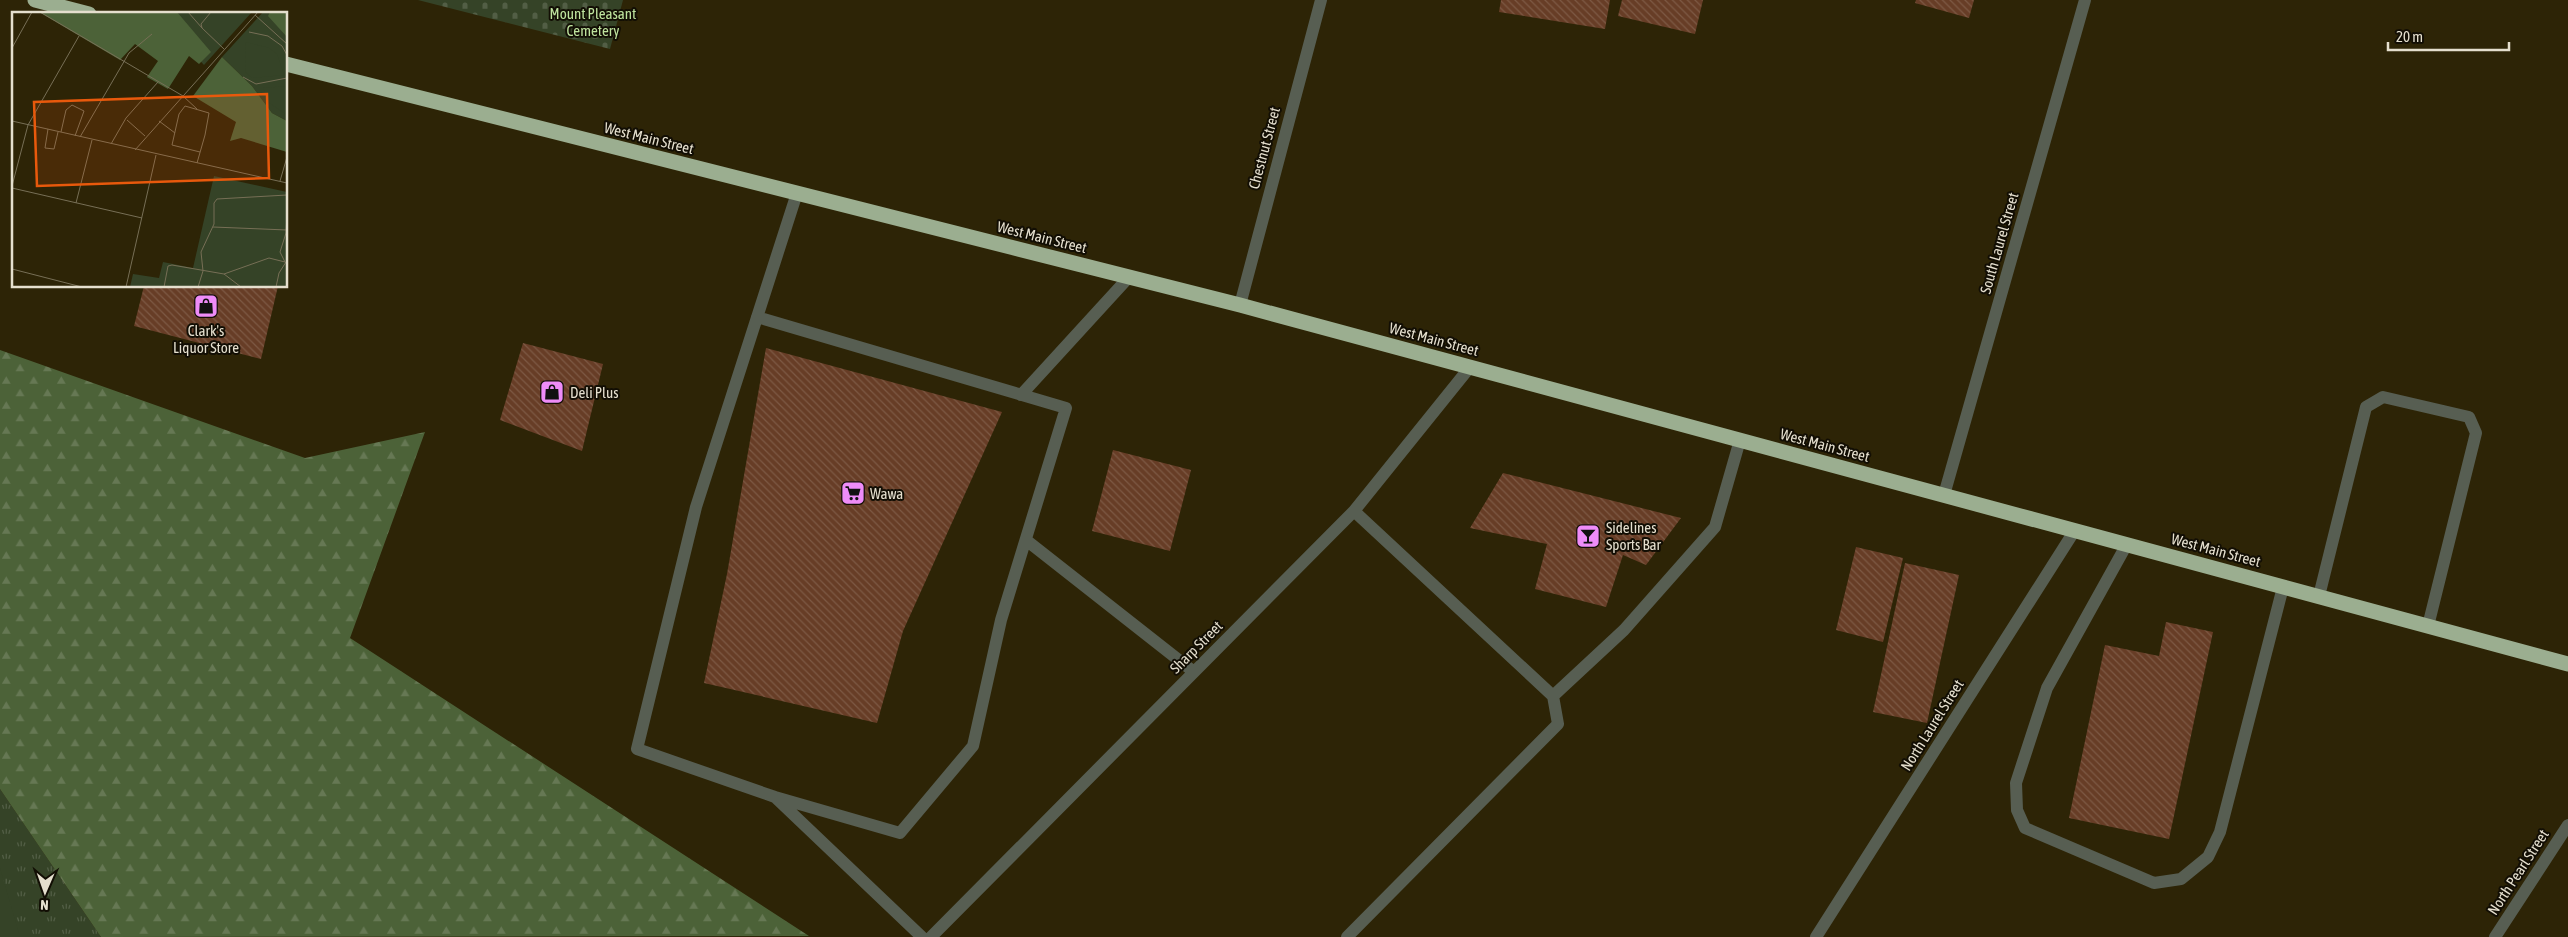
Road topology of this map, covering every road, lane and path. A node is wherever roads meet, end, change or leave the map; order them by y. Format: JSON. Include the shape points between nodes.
{"nodes":[{"id":1,"x":35,"y":0,"type":"edge"},
{"id":2,"x":1320,"y":0,"type":"edge"},
{"id":3,"x":2085,"y":0,"type":"edge"},
{"id":4,"x":81,"y":12,"type":"edge"},
{"id":5,"x":288,"y":65,"type":"edge"},
{"id":6,"x":797,"y":193,"type":"junction"},
{"id":7,"x":1129,"y":277,"type":"junction"},
{"id":8,"x":1240,"y":305,"type":"junction"},
{"id":9,"x":757,"y":317,"type":"junction"},
{"id":10,"x":1470,"y":367,"type":"junction"},
{"id":11,"x":1021,"y":394,"type":"junction"},
{"id":12,"x":1740,"y":440,"type":"junction"},
{"id":13,"x":1944,"y":495,"type":"junction"},
{"id":14,"x":1354,"y":511,"type":"junction"},
{"id":15,"x":2075,"y":530,"type":"junction"},
{"id":16,"x":1026,"y":540,"type":"junction"},
{"id":17,"x":2128,"y":544,"type":"junction"},
{"id":18,"x":2283,"y":587,"type":"junction"},
{"id":19,"x":2319,"y":596,"type":"junction"},
{"id":20,"x":2428,"y":626,"type":"junction"},
{"id":21,"x":2568,"y":664,"type":"edge"},
{"id":22,"x":1194,"y":672,"type":"junction"},
{"id":23,"x":1553,"y":696,"type":"junction"},
{"id":24,"x":775,"y":797,"type":"junction"},
{"id":25,"x":2568,"y":825,"type":"edge"},
{"id":26,"x":922,"y":937,"type":"edge"},
{"id":27,"x":931,"y":937,"type":"edge"},
{"id":28,"x":1347,"y":937,"type":"edge"},
{"id":29,"x":1816,"y":937,"type":"edge"},
{"id":30,"x":2496,"y":937,"type":"edge"}],
"edges":[{"from":1,"to":4,"type":"highway"},
{"from":2,"to":8,"type":"street","name":"Chestnut Street"},
{"from":3,"to":13,"type":"street","name":"South Laurel Street"},
{"from":5,"to":6,"type":"highway","name":"West Main Street"},
{"from":6,"to":7,"type":"highway","name":"West Main Street"},
{"from":6,"to":9,"type":"street"},
{"from":7,"to":8,"type":"highway","name":"West Main Street"},
{"from":7,"to":11,"type":"street"},
{"from":8,"to":10,"type":"highway","name":"West Main Street"},
{"from":9,"to":11,"type":"street"},
{"from":9,"to":24,"type":"street","via":[[696,507],[637,749]]},
{"from":10,"to":12,"type":"highway","name":"West Main Street"},
{"from":10,"to":14,"type":"street","name":"Sharp Street"},
{"from":11,"to":16,"type":"street","via":[[1066,408]]},
{"from":12,"to":13,"type":"highway","name":"West Main Street"},
{"from":12,"to":23,"type":"street","via":[[1715,527],[1624,630]]},
{"from":13,"to":15,"type":"highway","name":"West Main Street"},
{"from":14,"to":22,"type":"street","name":"Sharp Street"},
{"from":14,"to":23,"type":"street"},
{"from":15,"to":17,"type":"highway","name":"West Main Street"},
{"from":15,"to":29,"type":"street","name":"North Laurel Street"},
{"from":16,"to":22,"type":"street"},
{"from":16,"to":24,"type":"street","via":[[1001,620],[973,746],[900,834]]},
{"from":17,"to":18,"type":"highway","name":"West Main Street"},
{"from":17,"to":18,"type":"street","via":[[2047,688],[2016,783],[2017,810],[2026,828],[2154,883],[2181,879],[2208,857],[2220,832]]},
{"from":18,"to":19,"type":"highway","name":"West Main Street"},
{"from":19,"to":20,"type":"highway","name":"West Main Street"},
{"from":19,"to":20,"type":"street","via":[[2366,407],[2383,397],[2469,417],[2476,432]]},
{"from":20,"to":21,"type":"highway","name":"West Main Street"},
{"from":22,"to":27,"type":"street","name":"Sharp Street"},
{"from":23,"to":28,"type":"street","via":[[1558,724]]},
{"from":24,"to":26,"type":"street"},
{"from":25,"to":30,"type":"street","name":"North Pearl Street"}]}
